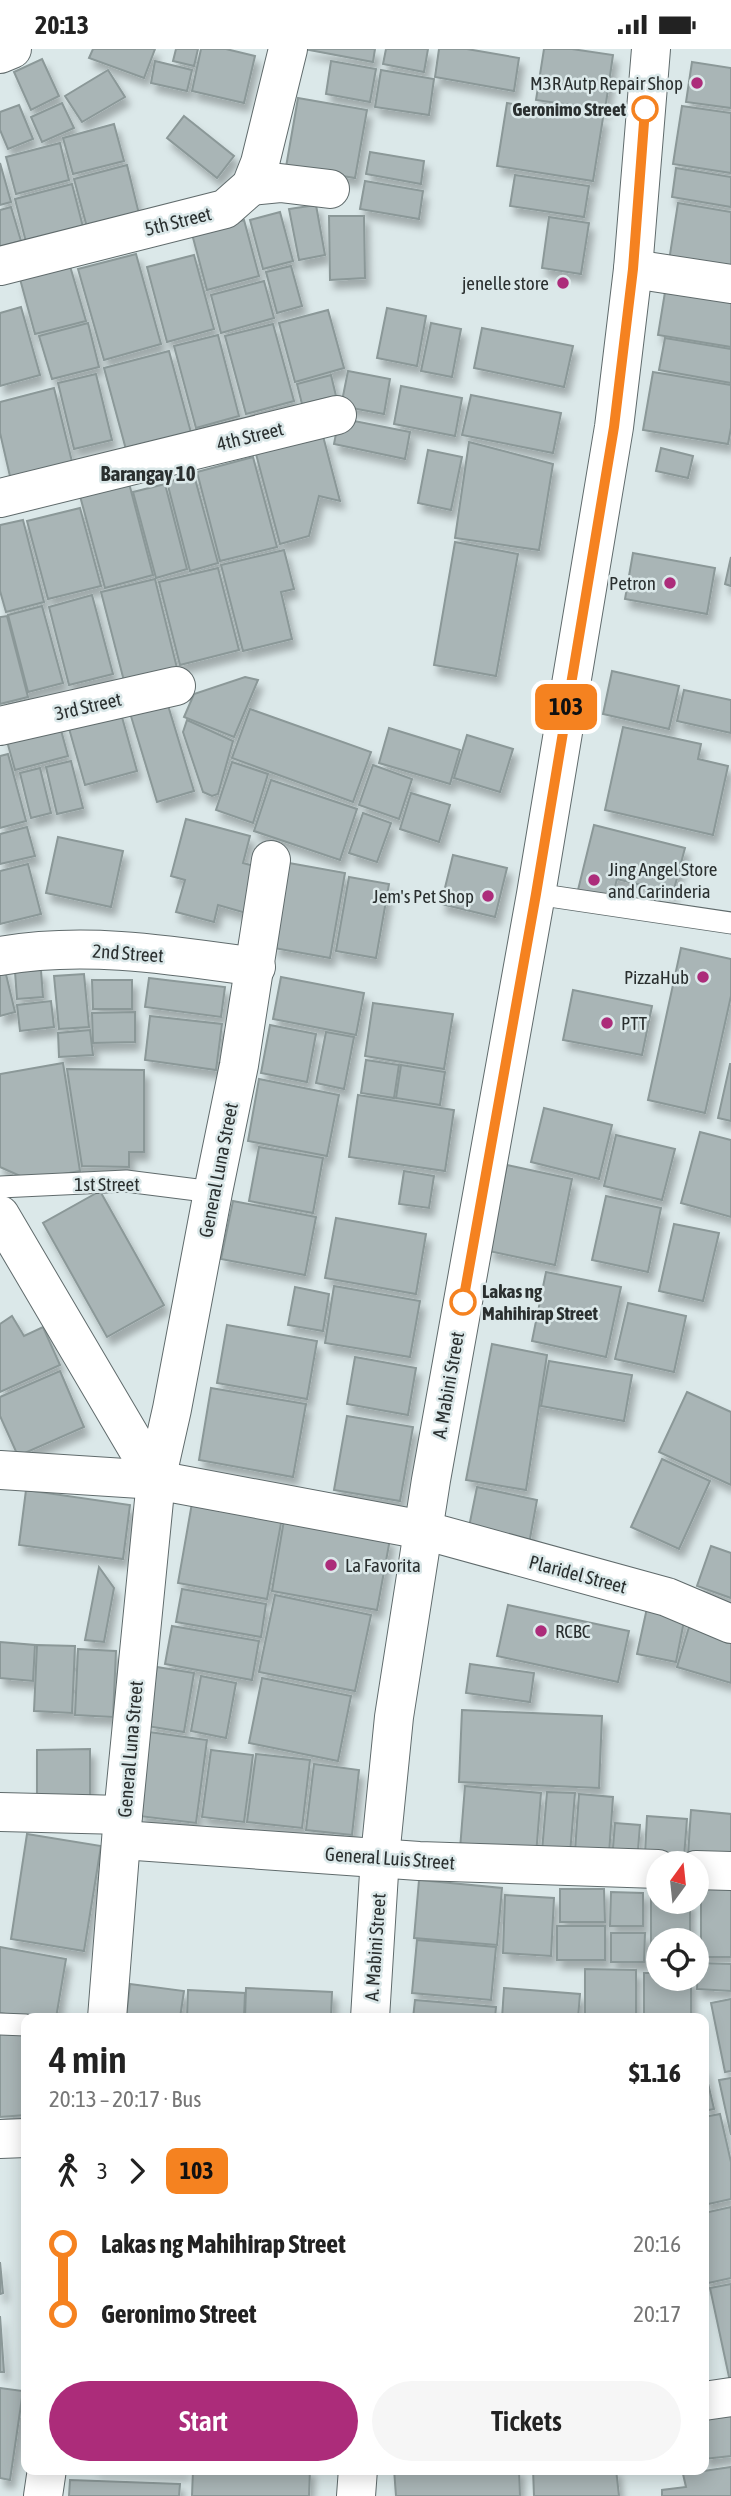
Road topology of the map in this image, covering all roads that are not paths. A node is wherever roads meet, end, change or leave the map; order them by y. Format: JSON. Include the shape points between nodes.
{"nodes":[{"id":1,"x":12,"y":49,"type":"edge"},
{"id":2,"x":288,"y":49,"type":"edge"},
{"id":3,"x":651,"y":49,"type":"edge"},
{"id":4,"x":0,"y":54,"type":"edge"},
{"id":5,"x":251,"y":186,"type":"junction"},
{"id":6,"x":330,"y":189,"type":"dead end"},
{"id":7,"x":0,"y":266,"type":"edge"},
{"id":8,"x":633,"y":269,"type":"junction"},
{"id":9,"x":731,"y":284,"type":"edge"},
{"id":10,"x":337,"y":415,"type":"dead end"},
{"id":11,"x":0,"y":498,"type":"edge"},
{"id":12,"x":176,"y":686,"type":"dead end"},
{"id":13,"x":0,"y":726,"type":"edge"},
{"id":14,"x":271,"y":860,"type":"dead end"},
{"id":15,"x":536,"y":894,"type":"junction"},
{"id":16,"x":731,"y":923,"type":"edge"},
{"id":17,"x":0,"y":956,"type":"edge"},
{"id":18,"x":256,"y":967,"type":"junction"},
{"id":19,"x":0,"y":1187,"type":"edge"},
{"id":20,"x":213,"y":1192,"type":"junction"},
{"id":21,"x":0,"y":1215,"type":"edge"},
{"id":22,"x":0,"y":1471,"type":"edge"},
{"id":23,"x":156,"y":1480,"type":"junction"},
{"id":24,"x":423,"y":1530,"type":"junction"},
{"id":25,"x":731,"y":1624,"type":"edge"},
{"id":26,"x":0,"y":1812,"type":"edge"},
{"id":27,"x":122,"y":1828,"type":"junction"},
{"id":28,"x":380,"y":1857,"type":"junction"},
{"id":29,"x":646,"y":1869,"type":"edge"},
{"id":30,"x":709,"y":1870,"type":"edge"},
{"id":31,"x":731,"y":1871,"type":"edge"},
{"id":32,"x":107,"y":2013,"type":"edge"},
{"id":33,"x":370,"y":2013,"type":"edge"},
{"id":34,"x":0,"y":2024,"type":"edge"},
{"id":35,"x":21,"y":2025,"type":"edge"},
{"id":36,"x":21,"y":2138,"type":"edge"},
{"id":37,"x":0,"y":2139,"type":"edge"},
{"id":38,"x":731,"y":2397,"type":"edge"},
{"id":39,"x":709,"y":2399,"type":"edge"},
{"id":40,"x":46,"y":2475,"type":"edge"},
{"id":41,"x":358,"y":2475,"type":"edge"},
{"id":42,"x":43,"y":2496,"type":"edge"},
{"id":43,"x":356,"y":2496,"type":"edge"}],
"edges":[{"from":1,"to":4,"type":"street"},
{"from":2,"to":5,"type":"street","name":"5th Street"},
{"from":3,"to":8,"type":"street","name":"A. Mabini Street"},
{"from":5,"to":6,"type":"street","via":[[280,183]]},
{"from":5,"to":7,"type":"street","name":"5th Street","via":[[225,209]]},
{"from":8,"to":9,"type":"street"},
{"from":8,"to":15,"type":"street","name":"A. Mabini Street","via":[[614,427]]},
{"from":10,"to":11,"type":"street","name":"4th Street"},
{"from":12,"to":13,"type":"street","name":"3rd Street"},
{"from":14,"to":18,"type":"street","name":"General Luna Street"},
{"from":15,"to":16,"type":"lane"},
{"from":15,"to":24,"type":"street","name":"A. Mabini Street"},
{"from":17,"to":18,"type":"street","name":"2nd Street","via":[[35,950],[113,950]]},
{"from":18,"to":20,"type":"street","name":"General Luna Street"},
{"from":19,"to":20,"type":"lane","name":"1st Street","via":[[126,1181]]},
{"from":20,"to":23,"type":"street","name":"General Luna Street"},
{"from":21,"to":23,"type":"street"},
{"from":22,"to":23,"type":"street"},
{"from":23,"to":24,"type":"street"},
{"from":23,"to":27,"type":"street","name":"General Luna Street"},
{"from":24,"to":25,"type":"street","name":"Plaridel Street","via":[[667,1597]]},
{"from":24,"to":28,"type":"street","name":"A. Mabini Street","via":[[394,1717]]},
{"from":26,"to":27,"type":"street","name":"General Luis Street"},
{"from":27,"to":28,"type":"street","name":"General Luis Street"},
{"from":27,"to":32,"type":"street","name":"General Luna Street"},
{"from":28,"to":29,"type":"street","name":"General Luis Street"},
{"from":28,"to":33,"type":"street","name":"A. Mabini Street"},
{"from":30,"to":31,"type":"street"},
{"from":34,"to":35,"type":"lane"},
{"from":36,"to":37,"type":"street"},
{"from":38,"to":39,"type":"street"},
{"from":40,"to":42,"type":"street"},
{"from":41,"to":43,"type":"street"}]}
